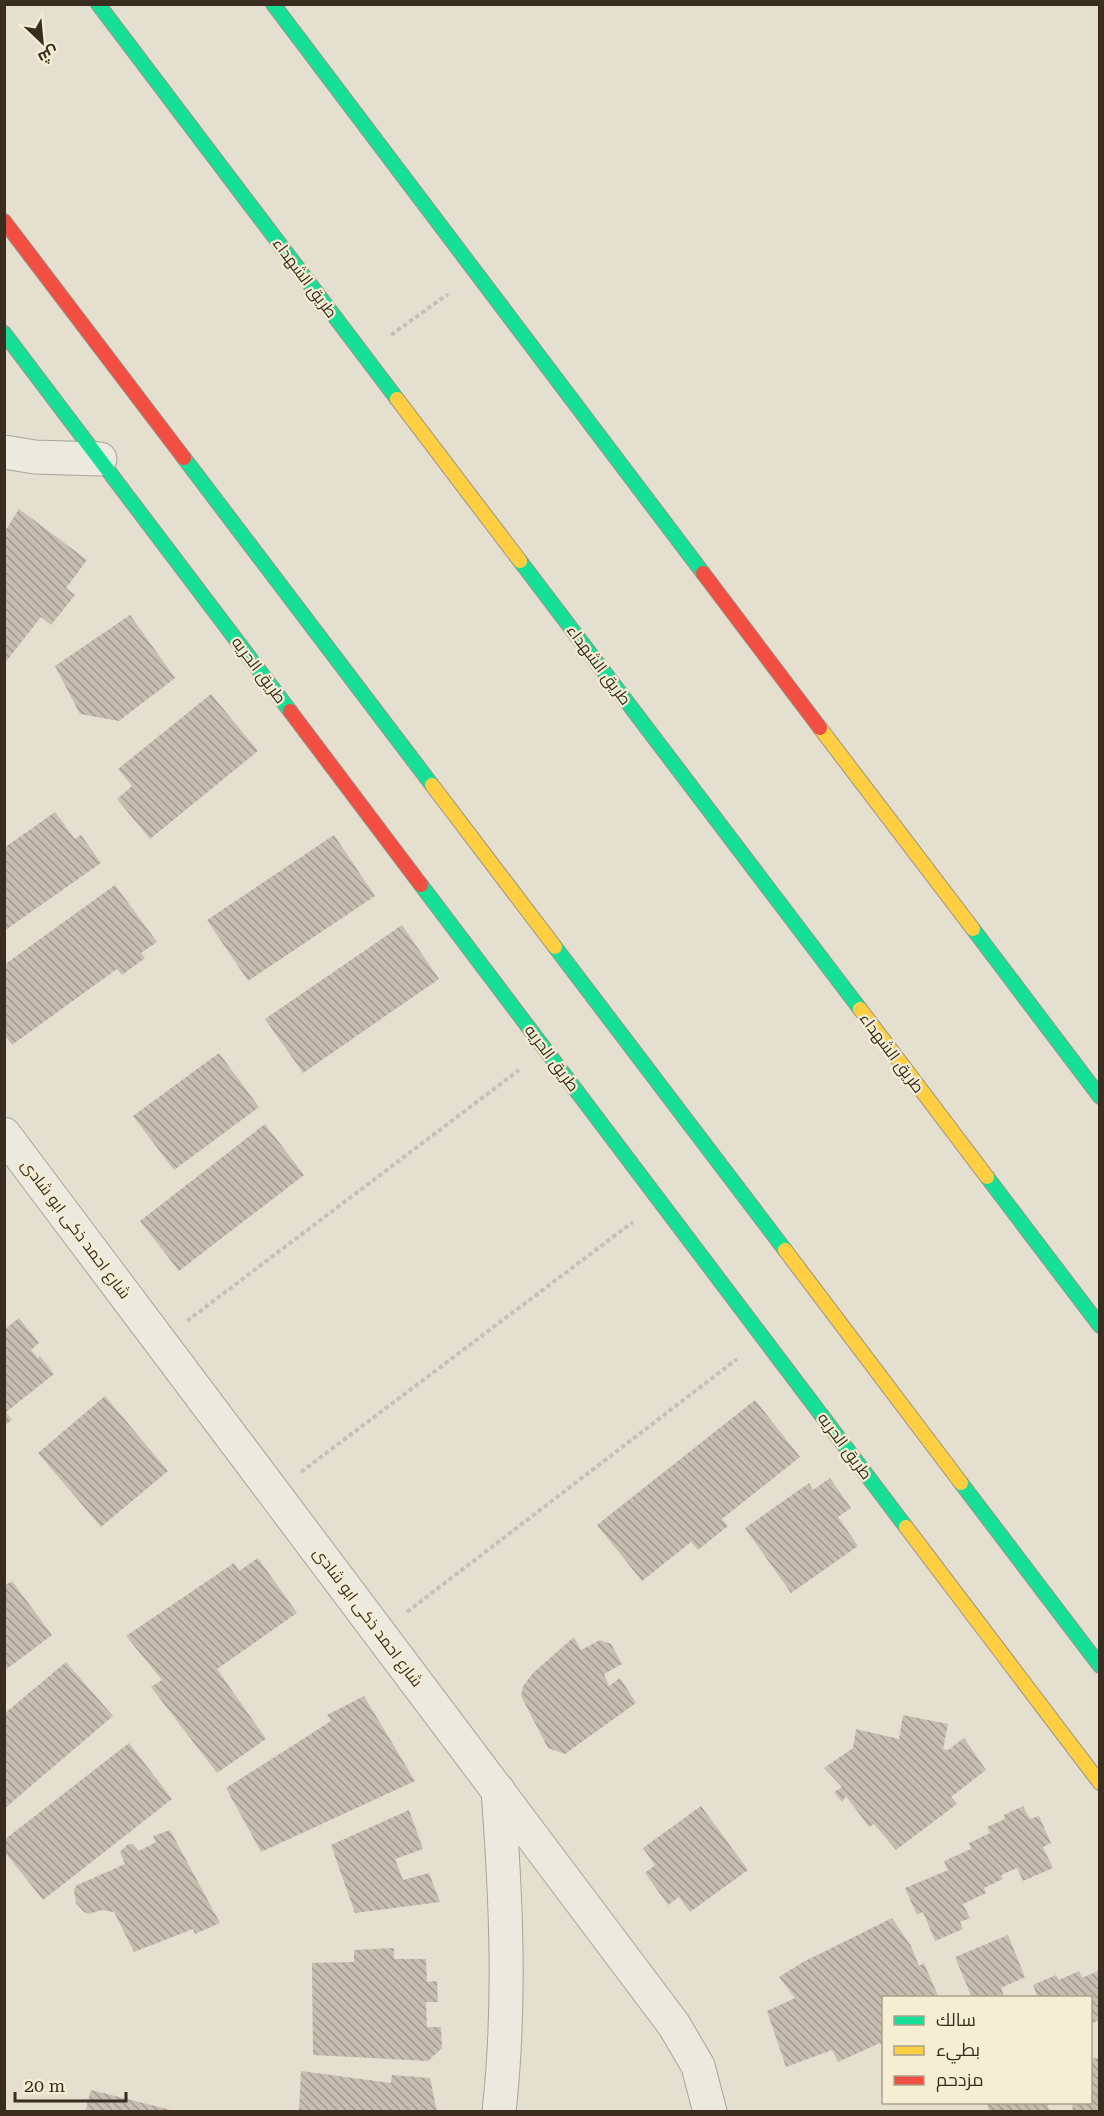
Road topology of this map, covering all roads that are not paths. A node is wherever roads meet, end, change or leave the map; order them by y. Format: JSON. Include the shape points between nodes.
{"nodes":[{"id":1,"x":98,"y":4,"type":"edge"},
{"id":2,"x":273,"y":4,"type":"edge"},
{"id":3,"x":4,"y":221,"type":"edge"},
{"id":4,"x":4,"y":333,"type":"edge"},
{"id":5,"x":4,"y":452,"type":"edge"},
{"id":6,"x":100,"y":459,"type":"junction"},
{"id":7,"x":1100,"y":1097,"type":"edge"},
{"id":8,"x":4,"y":1134,"type":"edge"},
{"id":9,"x":1100,"y":1326,"type":"edge"},
{"id":10,"x":1100,"y":1666,"type":"edge"},
{"id":11,"x":1100,"y":1783,"type":"edge"},
{"id":12,"x":498,"y":1790,"type":"junction"},
{"id":13,"x":499,"y":2112,"type":"edge"},
{"id":14,"x":710,"y":2112,"type":"edge"}],
"edges":[{"from":1,"to":9,"type":"street","name":"طريق الشهداء"},
{"from":2,"to":7,"type":"street"},
{"from":3,"to":10,"type":"street"},
{"from":4,"to":6,"type":"street","name":"طريق الحريه"},
{"from":5,"to":6,"type":"street"},
{"from":6,"to":11,"type":"street","name":"طريق الحريه"},
{"from":8,"to":12,"type":"street","name":"شارع احمد ذكى ابو شادى"},
{"from":12,"to":13,"type":"street","via":[[507,1980]]},
{"from":12,"to":14,"type":"street","name":"شارع احمد ذكى ابو شادى","via":[[674,2025],[698,2066]]}]}
